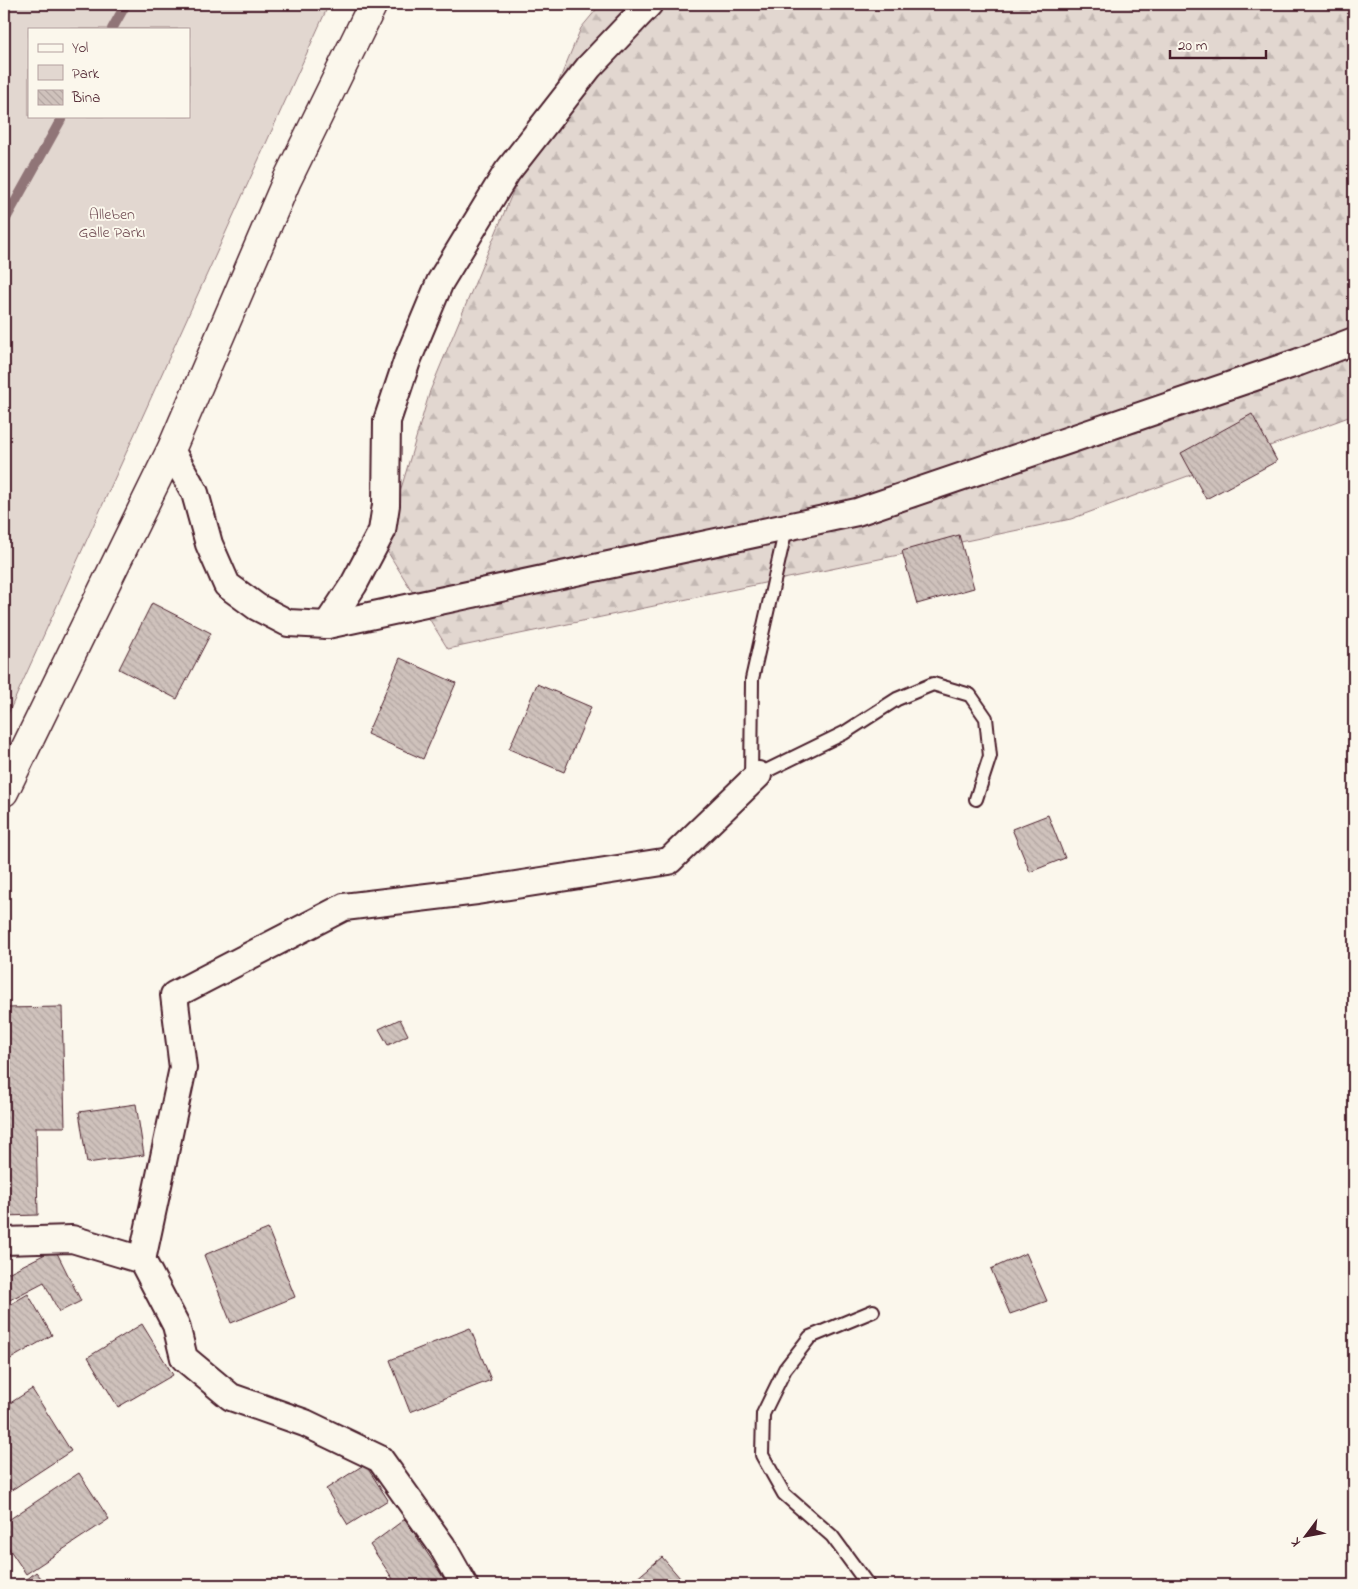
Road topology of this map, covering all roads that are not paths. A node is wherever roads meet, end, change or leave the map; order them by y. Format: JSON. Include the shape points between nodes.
{"nodes":[{"id":1,"x":373,"y":4,"type":"edge"},
{"id":2,"x":649,"y":4,"type":"edge"},
{"id":3,"x":1354,"y":341,"type":"edge"},
{"id":4,"x":171,"y":450,"type":"junction"},
{"id":5,"x":786,"y":528,"type":"junction"},
{"id":6,"x":328,"y":625,"type":"junction"},
{"id":7,"x":755,"y":778,"type":"junction"},
{"id":8,"x":4,"y":792,"type":"edge"},
{"id":9,"x":976,"y":799,"type":"dead end"},
{"id":10,"x":4,"y":1241,"type":"edge"},
{"id":11,"x":142,"y":1260,"type":"junction"},
{"id":12,"x":874,"y":1311,"type":"dead end"},
{"id":13,"x":464,"y":1585,"type":"edge"},
{"id":14,"x":868,"y":1585,"type":"edge"}],
"edges":[{"from":1,"to":4,"type":"street","via":[[287,180]]},
{"from":2,"to":6,"type":"street","via":[[588,67],[507,172],[440,282],[407,361],[387,421],[386,505],[382,531]]},
{"from":3,"to":5,"type":"street","via":[[858,512]]},
{"from":4,"to":6,"type":"street","via":[[195,493],[209,544],[227,585],[257,607],[288,623]]},
{"from":4,"to":8,"type":"street"},
{"from":5,"to":6,"type":"street"},
{"from":5,"to":7,"type":"lane","via":[[752,679]]},
{"from":7,"to":9,"type":"lane","via":[[844,733],[897,699],[933,684],[970,694],[986,718],[990,756]]},
{"from":7,"to":11,"type":"street","via":[[669,861],[477,891],[344,907],[174,995],[183,1068]]},
{"from":10,"to":11,"type":"street","via":[[72,1239]]},
{"from":11,"to":13,"type":"street","via":[[176,1325],[184,1358],[231,1397],[305,1423],[380,1459],[442,1546]]},
{"from":12,"to":14,"type":"lane","via":[[810,1337],[786,1369],[764,1414],[762,1455],[784,1494],[832,1536]]}]}
